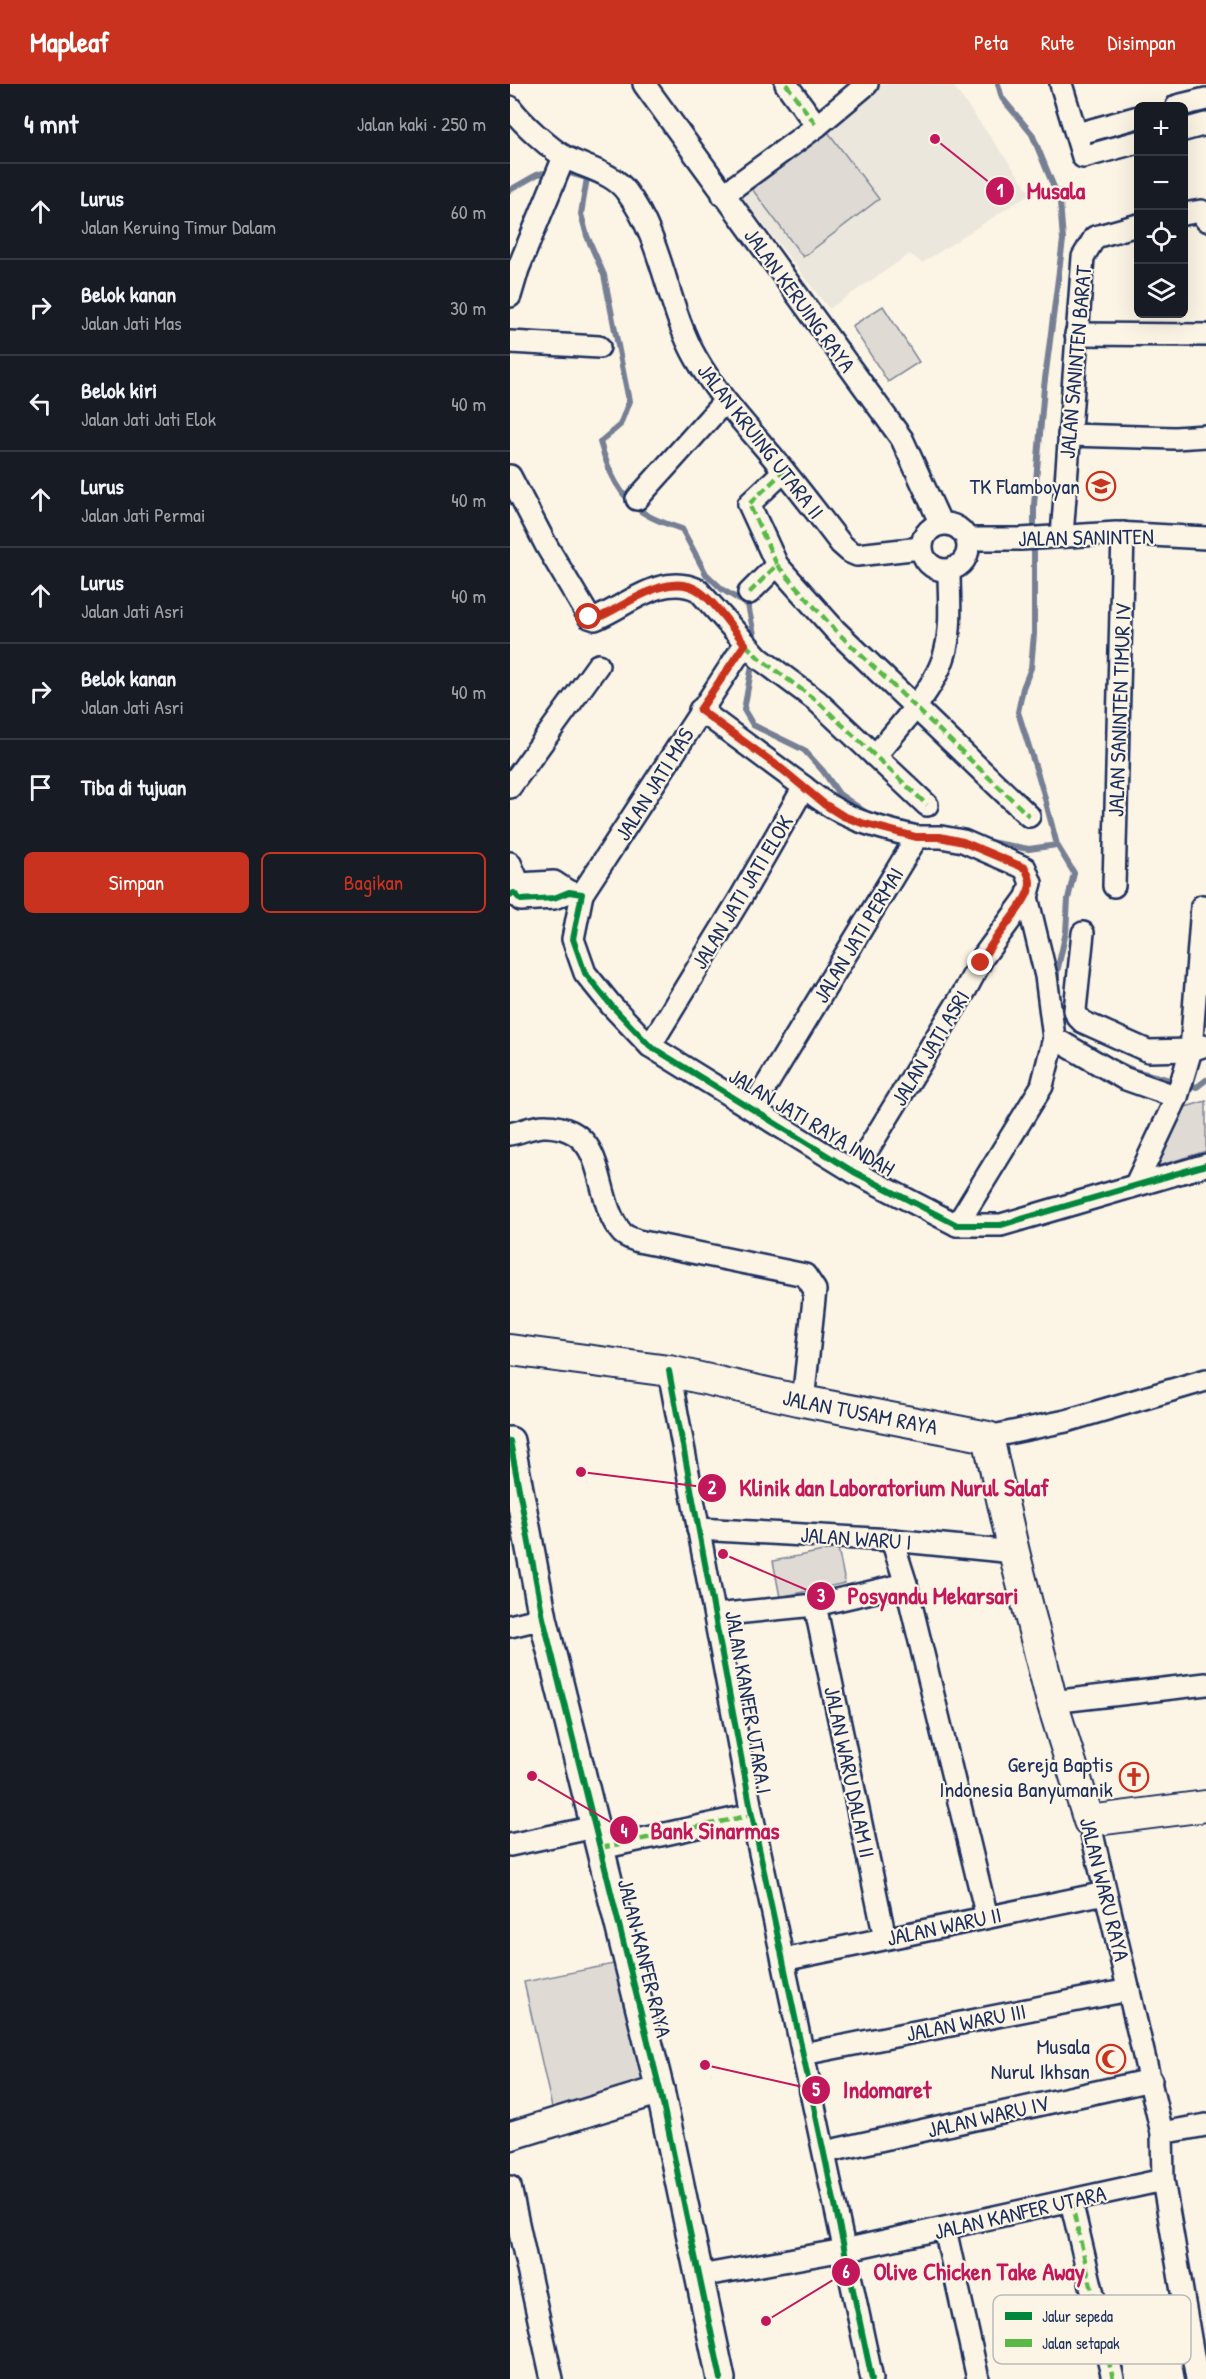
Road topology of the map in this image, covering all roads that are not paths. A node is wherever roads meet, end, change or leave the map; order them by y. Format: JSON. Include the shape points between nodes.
{"nodes":[{"id":1,"x":644,"y":84,"type":"edge"},
{"id":2,"x":786,"y":84,"type":"edge"},
{"id":3,"x":867,"y":84,"type":"edge"},
{"id":4,"x":1060,"y":84,"type":"edge"},
{"id":5,"x":1206,"y":99,"type":"edge"},
{"id":6,"x":1188,"y":103,"type":"edge"},
{"id":7,"x":513,"y":115,"type":"edge"},
{"id":8,"x":1134,"y":118,"type":"edge"},
{"id":9,"x":1206,"y":124,"type":"edge"},
{"id":10,"x":817,"y":126,"type":"junction"},
{"id":11,"x":1188,"y":129,"type":"edge"},
{"id":12,"x":1077,"y":134,"type":"junction"},
{"id":13,"x":1134,"y":143,"type":"edge"},
{"id":14,"x":562,"y":165,"type":"junction"},
{"id":15,"x":723,"y":195,"type":"junction"},
{"id":16,"x":1134,"y":226,"type":"edge"},
{"id":17,"x":510,"y":296,"type":"edge"},
{"id":18,"x":1076,"y":334,"type":"junction"},
{"id":19,"x":1206,"y":335,"type":"edge"},
{"id":20,"x":510,"y":342,"type":"edge"},
{"id":21,"x":599,"y":347,"type":"dead end"},
{"id":22,"x":725,"y":401,"type":"junction"},
{"id":23,"x":1069,"y":435,"type":"junction"},
{"id":24,"x":1206,"y":436,"type":"edge"},
{"id":25,"x":784,"y":471,"type":"junction"},
{"id":26,"x":510,"y":476,"type":"edge"},
{"id":27,"x":637,"y":499,"type":"dead end"},
{"id":28,"x":1123,"y":533,"type":"junction"},
{"id":29,"x":929,"y":535,"type":"junction"},
{"id":30,"x":1056,"y":537,"type":"junction"},
{"id":31,"x":1206,"y":538,"type":"edge"},
{"id":32,"x":967,"y":543,"type":"junction"},
{"id":33,"x":777,"y":565,"type":"junction"},
{"id":34,"x":945,"y":570,"type":"junction"},
{"id":35,"x":749,"y":593,"type":"dead end"},
{"id":36,"x":750,"y":649,"type":"junction"},
{"id":37,"x":598,"y":665,"type":"dead end"},
{"id":38,"x":916,"y":706,"type":"junction"},
{"id":39,"x":700,"y":710,"type":"junction"},
{"id":40,"x":875,"y":756,"type":"junction"},
{"id":41,"x":510,"y":787,"type":"edge"},
{"id":42,"x":804,"y":787,"type":"junction"},
{"id":43,"x":927,"y":805,"type":"dead end"},
{"id":44,"x":1029,"y":816,"type":"dead end"},
{"id":45,"x":916,"y":837,"type":"junction"},
{"id":46,"x":510,"y":863,"type":"edge"},
{"id":47,"x":1114,"y":886,"type":"dead end"},
{"id":48,"x":514,"y":891,"type":"edge"},
{"id":49,"x":575,"y":893,"type":"junction"},
{"id":50,"x":1027,"y":897,"type":"junction"},
{"id":51,"x":1202,"y":906,"type":"dead end"},
{"id":52,"x":1083,"y":933,"type":"dead end"},
{"id":53,"x":1054,"y":1038,"type":"junction"},
{"id":54,"x":650,"y":1046,"type":"junction"},
{"id":55,"x":1195,"y":1051,"type":"edge"},
{"id":56,"x":1178,"y":1095,"type":"junction"},
{"id":57,"x":752,"y":1109,"type":"junction"},
{"id":58,"x":510,"y":1134,"type":"edge"},
{"id":59,"x":1206,"y":1165,"type":"edge"},
{"id":60,"x":854,"y":1172,"type":"junction"},
{"id":61,"x":1136,"y":1184,"type":"junction"},
{"id":62,"x":957,"y":1225,"type":"junction"},
{"id":63,"x":510,"y":1350,"type":"edge"},
{"id":64,"x":669,"y":1371,"type":"junction"},
{"id":65,"x":1206,"y":1380,"type":"edge"},
{"id":66,"x":803,"y":1401,"type":"junction"},
{"id":67,"x":988,"y":1437,"type":"junction"},
{"id":68,"x":510,"y":1441,"type":"edge"},
{"id":69,"x":698,"y":1529,"type":"junction"},
{"id":70,"x":519,"y":1533,"type":"edge"},
{"id":71,"x":892,"y":1540,"type":"junction"},
{"id":72,"x":1014,"y":1552,"type":"junction"},
{"id":73,"x":906,"y":1584,"type":"junction"},
{"id":74,"x":815,"y":1605,"type":"junction"},
{"id":75,"x":714,"y":1615,"type":"junction"},
{"id":76,"x":543,"y":1618,"type":"junction"},
{"id":77,"x":510,"y":1626,"type":"edge"},
{"id":78,"x":1206,"y":1683,"type":"edge"},
{"id":79,"x":1052,"y":1702,"type":"junction"},
{"id":80,"x":1206,"y":1806,"type":"edge"},
{"id":81,"x":752,"y":1815,"type":"junction"},
{"id":82,"x":1089,"y":1821,"type":"junction"},
{"id":83,"x":598,"y":1837,"type":"junction"},
{"id":84,"x":510,"y":1845,"type":"edge"},
{"id":85,"x":1105,"y":1893,"type":"junction"},
{"id":86,"x":987,"y":1917,"type":"junction"},
{"id":87,"x":885,"y":1938,"type":"junction"},
{"id":88,"x":783,"y":1960,"type":"junction"},
{"id":89,"x":1130,"y":1990,"type":"junction"},
{"id":90,"x":804,"y":2054,"type":"junction"},
{"id":91,"x":1151,"y":2080,"type":"junction"},
{"id":92,"x":660,"y":2090,"type":"junction"},
{"id":93,"x":1206,"y":2125,"type":"edge"},
{"id":94,"x":1162,"y":2133,"type":"junction"},
{"id":95,"x":510,"y":2136,"type":"edge"},
{"id":96,"x":825,"y":2152,"type":"junction"},
{"id":97,"x":1164,"y":2180,"type":"junction"},
{"id":98,"x":510,"y":2187,"type":"edge"},
{"id":99,"x":1071,"y":2201,"type":"junction"},
{"id":100,"x":945,"y":2229,"type":"junction"},
{"id":101,"x":844,"y":2250,"type":"junction"},
{"id":102,"x":700,"y":2276,"type":"junction"},
{"id":103,"x":1093,"y":2295,"type":"edge"},
{"id":104,"x":1183,"y":2295,"type":"edge"},
{"id":105,"x":1191,"y":2343,"type":"edge"},
{"id":106,"x":1109,"y":2364,"type":"edge"},
{"id":107,"x":552,"y":2379,"type":"edge"},
{"id":108,"x":721,"y":2379,"type":"edge"},
{"id":109,"x":872,"y":2379,"type":"edge"},
{"id":110,"x":978,"y":2379,"type":"edge"},
{"id":111,"x":1113,"y":2379,"type":"edge"},
{"id":112,"x":1197,"y":2379,"type":"edge"}],
"edges":[{"from":1,"to":15,"type":"street","name":"JALAN KERUING RAYA"},
{"from":2,"to":10,"type":"street"},
{"from":3,"to":10,"type":"street"},
{"from":4,"to":12,"type":"street"},
{"from":5,"to":6,"type":"street"},
{"from":7,"to":14,"type":"street","name":"JALAN KRUING UTARA II"},
{"from":8,"to":12,"type":"street"},
{"from":9,"to":11,"type":"street"},
{"from":10,"to":15,"type":"street"},
{"from":12,"to":13,"type":"street","via":[[1083,157]]},
{"from":14,"to":17,"type":"street"},
{"from":14,"to":22,"type":"street","name":"JALAN KRUING UTARA II","via":[[615,180],[633,200],[653,242],[686,337]]},
{"from":15,"to":29,"type":"street","name":"JALAN KERUING RAYA","via":[[902,439],[927,492]]},
{"from":16,"to":18,"type":"street","name":"JALAN SANINTEN BARAT","via":[[1101,234],[1088,247],[1083,258]]},
{"from":18,"to":19,"type":"street"},
{"from":18,"to":23,"type":"street","name":"JALAN SANINTEN BARAT"},
{"from":20,"to":21,"type":"street"},
{"from":22,"to":25,"type":"street","name":"JALAN KRUING UTARA II"},
{"from":22,"to":27,"type":"street"},
{"from":23,"to":24,"type":"street"},
{"from":23,"to":30,"type":"street","name":"JALAN SANINTEN BARAT"},
{"from":25,"to":29,"type":"street","name":"JALAN KRUING UTARA II","via":[[847,550],[857,555],[890,551]]},
{"from":25,"to":33,"type":"street","via":[[749,504]]},
{"from":26,"to":36,"type":"street","via":[[589,617],[609,614],[665,585],[684,585],[704,595]]},
{"from":28,"to":30,"type":"street","name":"JALAN SANINTEN"},
{"from":28,"to":31,"type":"street","name":"JALAN SANINTEN"},
{"from":28,"to":47,"type":"street","name":"JALAN SANINTEN TIMUR IV"},
{"from":29,"to":32,"type":"street","via":[[956,527]]},
{"from":29,"to":34,"type":"street","via":[[927,563]]},
{"from":30,"to":32,"type":"street","name":"JALAN SANINTEN"},
{"from":32,"to":34,"type":"street","via":[[963,562]]},
{"from":33,"to":35,"type":"street"},
{"from":33,"to":38,"type":"street","via":[[813,608]]},
{"from":34,"to":38,"type":"street","via":[[948,638],[943,660]]},
{"from":36,"to":39,"type":"street","name":"JALAN JATI MAS"},
{"from":36,"to":40,"type":"street","via":[[817,701]]},
{"from":37,"to":41,"type":"street"},
{"from":38,"to":40,"type":"street"},
{"from":38,"to":44,"type":"street"},
{"from":39,"to":42,"type":"street"},
{"from":39,"to":49,"type":"street","name":"JALAN JATI MAS","via":[[628,826]]},
{"from":40,"to":43,"type":"street"},
{"from":42,"to":45,"type":"street","name":"JALAN JATI PERMAI","via":[[843,816]]},
{"from":42,"to":54,"type":"street","name":"JALAN JATI JATI ELOK"},
{"from":45,"to":50,"type":"street","via":[[963,842],[1025,868],[1031,883]]},
{"from":45,"to":57,"type":"street","name":"JALAN JATI PERMAI"},
{"from":46,"to":48,"type":"street"},
{"from":48,"to":49,"type":"street","via":[[521,900]]},
{"from":49,"to":54,"type":"street","name":"JALAN JATI RAYA INDAH","via":[[573,939],[585,973]]},
{"from":50,"to":53,"type":"street","via":[[1046,976]]},
{"from":50,"to":60,"type":"street","name":"JALAN JATI ASRI","via":[[983,957]]},
{"from":51,"to":55,"type":"street"},
{"from":52,"to":55,"type":"street","via":[[1077,1016],[1148,1051]]},
{"from":53,"to":56,"type":"street","via":[[1123,1078]]},
{"from":53,"to":62,"type":"street","via":[[1042,1086]]},
{"from":54,"to":57,"type":"street","name":"JALAN JATI RAYA INDAH"},
{"from":55,"to":56,"type":"street"},
{"from":56,"to":61,"type":"street"},
{"from":57,"to":60,"type":"street","name":"JALAN JATI RAYA INDAH"},
{"from":58,"to":66,"type":"street","via":[[545,1126],[577,1133],[588,1145],[623,1235],[638,1242],[805,1275],[815,1290]]},
{"from":59,"to":61,"type":"street","name":"JALAN JATI RAYA INDAH"},
{"from":60,"to":62,"type":"street","name":"JALAN JATI RAYA INDAH"},
{"from":61,"to":62,"type":"street","name":"JALAN JATI RAYA INDAH","via":[[1001,1225]]},
{"from":63,"to":64,"type":"main road","name":"JALAN TUSAM RAYA"},
{"from":64,"to":66,"type":"main road","name":"JALAN TUSAM RAYA"},
{"from":64,"to":69,"type":"street","name":"JALAN KANFER UTARA I"},
{"from":65,"to":67,"type":"street","name":"JALAN TUSAM RAYA","via":[[1066,1420]]},
{"from":66,"to":67,"type":"main road","name":"JALAN TUSAM RAYA"},
{"from":67,"to":72,"type":"main road","name":"JALAN WARU RAYA"},
{"from":68,"to":70,"type":"street","name":"JALAN KANFER RAYA"},
{"from":69,"to":71,"type":"street","name":"JALAN WARU I"},
{"from":69,"to":75,"type":"street","name":"JALAN KANFER UTARA I"},
{"from":70,"to":76,"type":"street","name":"JALAN KANFER RAYA"},
{"from":71,"to":72,"type":"street","name":"JALAN WARU I"},
{"from":71,"to":73,"type":"street"},
{"from":72,"to":79,"type":"main road","name":"JALAN WARU RAYA"},
{"from":73,"to":74,"type":"street","name":"JALAN WARU I"},
{"from":73,"to":86,"type":"street"},
{"from":74,"to":75,"type":"street","name":"JALAN WARU I"},
{"from":74,"to":87,"type":"street","name":"JALAN WARU DALAM II"},
{"from":75,"to":81,"type":"street","name":"JALAN KANFER UTARA I"},
{"from":76,"to":77,"type":"street"},
{"from":76,"to":83,"type":"street","name":"JALAN KANFER RAYA"},
{"from":78,"to":79,"type":"street"},
{"from":79,"to":82,"type":"main road","name":"JALAN WARU RAYA"},
{"from":80,"to":82,"type":"main road"},
{"from":81,"to":83,"type":"street","name":"JALAN KANFER UTARA I"},
{"from":81,"to":88,"type":"street","name":"JALAN KANFER UTARA I"},
{"from":82,"to":85,"type":"street","name":"JALAN WARU RAYA"},
{"from":83,"to":84,"type":"street","name":"JALAN KANFER UTARA I"},
{"from":83,"to":92,"type":"street","name":"JALAN KANFER RAYA"},
{"from":85,"to":86,"type":"street","name":"JALAN WARU II"},
{"from":85,"to":89,"type":"street","name":"JALAN WARU RAYA"},
{"from":86,"to":87,"type":"street","name":"JALAN WARU II"},
{"from":87,"to":88,"type":"street","name":"JALAN WARU II"},
{"from":88,"to":90,"type":"street","name":"JALAN KANFER UTARA I"},
{"from":89,"to":90,"type":"street","name":"JALAN WARU III"},
{"from":89,"to":91,"type":"street","name":"JALAN WARU RAYA"},
{"from":90,"to":96,"type":"street","name":"JALAN KANFER UTARA I"},
{"from":91,"to":94,"type":"street","name":"JALAN WARU RAYA"},
{"from":91,"to":96,"type":"street","name":"JALAN WARU IV"},
{"from":92,"to":95,"type":"street"},
{"from":92,"to":102,"type":"street","name":"JALAN KANFER RAYA"},
{"from":93,"to":94,"type":"street"},
{"from":94,"to":97,"type":"street","name":"JALAN WARU RAYA"},
{"from":96,"to":101,"type":"street","name":"JALAN KANFER UTARA I"},
{"from":97,"to":99,"type":"street","name":"JALAN KANFER UTARA"},
{"from":97,"to":104,"type":"street","name":"JALAN WARU RAYA"},
{"from":98,"to":107,"type":"street"},
{"from":99,"to":100,"type":"street","name":"JALAN KANFER UTARA"},
{"from":99,"to":103,"type":"street"},
{"from":100,"to":101,"type":"street","name":"JALAN KANFER UTARA"},
{"from":100,"to":110,"type":"street"},
{"from":101,"to":102,"type":"street","name":"JALAN KANFER UTARA"},
{"from":101,"to":109,"type":"street","name":"JALAN KANFER UTARA I"},
{"from":102,"to":108,"type":"street","name":"JALAN KANFER RAYA"},
{"from":105,"to":112,"type":"street","name":"JALAN WARU RAYA"},
{"from":106,"to":111,"type":"street"}]}
